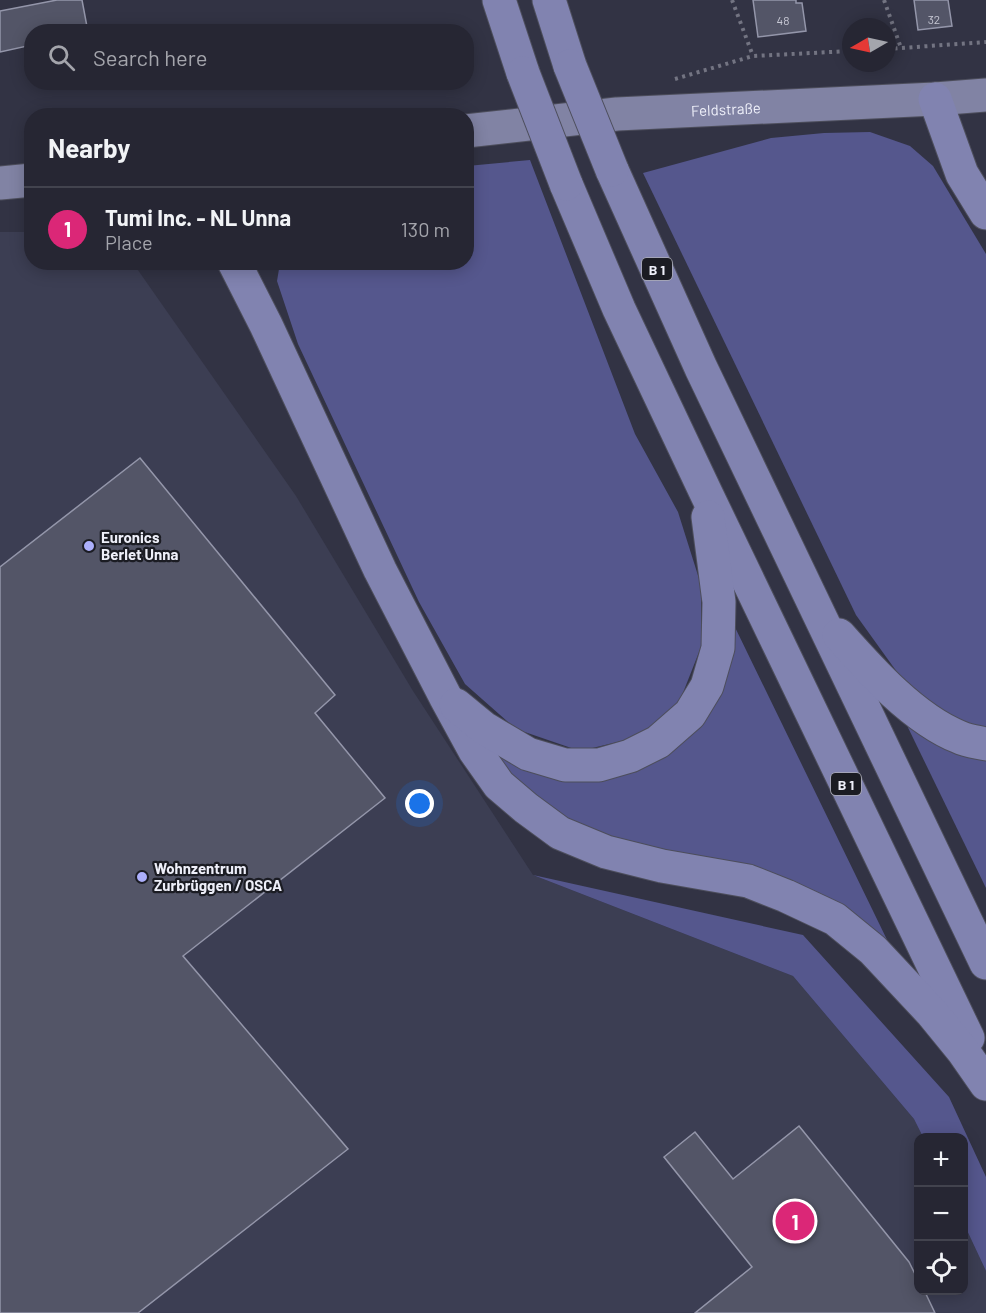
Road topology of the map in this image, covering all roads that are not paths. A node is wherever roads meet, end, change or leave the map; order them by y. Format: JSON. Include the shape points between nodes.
{"nodes":[{"id":1,"x":499,"y":0,"type":"edge"},
{"id":2,"x":549,"y":0,"type":"edge"},
{"id":3,"x":986,"y":95,"type":"edge"},
{"id":4,"x":935,"y":99,"type":"junction"},
{"id":5,"x":474,"y":130,"type":"edge"},
{"id":6,"x":24,"y":181,"type":"edge"},
{"id":7,"x":0,"y":183,"type":"edge"},
{"id":8,"x":986,"y":213,"type":"edge"},
{"id":9,"x":238,"y":270,"type":"edge"},
{"id":10,"x":260,"y":270,"type":"edge"},
{"id":11,"x":266,"y":326,"type":"junction"},
{"id":12,"x":706,"y":493,"type":"junction"},
{"id":13,"x":816,"y":610,"type":"junction"},
{"id":14,"x":445,"y":696,"type":"junction"},
{"id":15,"x":986,"y":744,"type":"edge"},
{"id":16,"x":986,"y":963,"type":"edge"},
{"id":17,"x":986,"y":1075,"type":"edge"},
{"id":18,"x":986,"y":1084,"type":"edge"}],
"edges":[{"from":1,"to":12,"type":"main road","number":"B 1","bridge":true,"via":[[566,184]]},
{"from":2,"to":13,"type":"main road","number":"B 1","bridge":true,"via":[[570,66],[612,170]]},
{"from":3,"to":4,"type":"main road","name":"Feldstraße"},
{"from":4,"to":5,"type":"main road","name":"Feldstraße","via":[[617,114]]},
{"from":4,"to":8,"type":"main road","via":[[962,174]]},
{"from":6,"to":7,"type":"main road"},
{"from":9,"to":11,"type":"main road"},
{"from":10,"to":11,"type":"main road"},
{"from":11,"to":14,"type":"main road","via":[[380,570]]},
{"from":12,"to":14,"type":"main road","via":[[719,602],[718,648],[707,686],[690,714],[658,742],[599,765],[565,765],[528,754],[492,734]]},
{"from":12,"to":17,"type":"main road","number":"B 1"},
{"from":13,"to":15,"type":"main road","via":[[882,681],[923,718],[959,737]]},
{"from":13,"to":16,"type":"main road","number":"B 1"},
{"from":14,"to":18,"type":"main road","via":[[499,785],[560,833],[606,852],[748,881],[835,919],[873,950],[932,1013]]}]}
